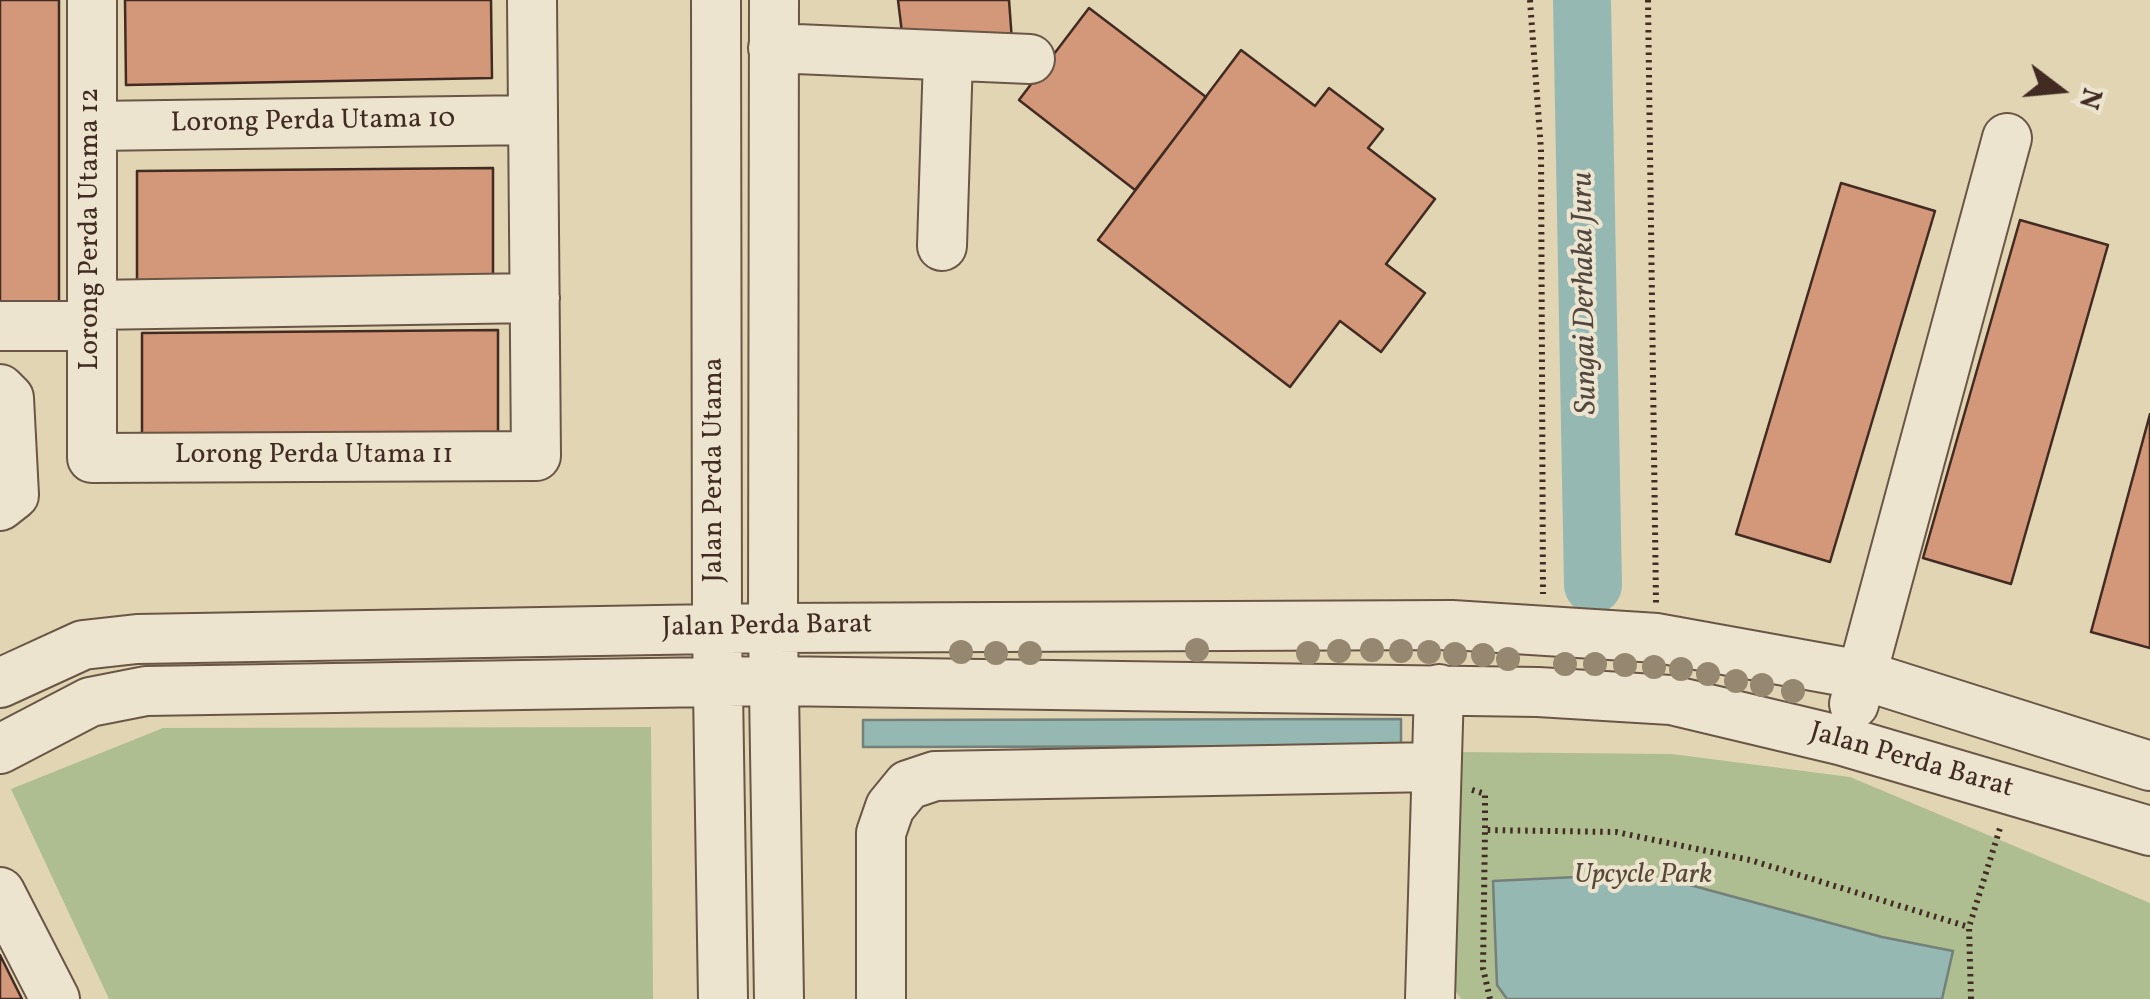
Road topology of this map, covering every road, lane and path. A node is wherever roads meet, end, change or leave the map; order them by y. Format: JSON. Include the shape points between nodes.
{"nodes":[{"id":1,"x":92,"y":0,"type":"edge"},
{"id":2,"x":532,"y":0,"type":"edge"},
{"id":3,"x":716,"y":0,"type":"edge"},
{"id":4,"x":774,"y":0,"type":"edge"},
{"id":5,"x":1530,"y":0,"type":"edge"},
{"id":6,"x":1648,"y":0,"type":"edge"},
{"id":7,"x":773,"y":48,"type":"junction"},
{"id":8,"x":948,"y":57,"type":"junction"},
{"id":9,"x":1030,"y":59,"type":"dead end"},
{"id":10,"x":533,"y":120,"type":"junction"},
{"id":11,"x":93,"y":126,"type":"junction"},
{"id":12,"x":2008,"y":138,"type":"dead end"},
{"id":13,"x":942,"y":246,"type":"dead end"},
{"id":14,"x":535,"y":298,"type":"junction"},
{"id":15,"x":92,"y":315,"type":"junction"},
{"id":16,"x":0,"y":326,"type":"edge"},
{"id":17,"x":0,"y":390,"type":"edge"},
{"id":18,"x":92,"y":458,"type":"joint"},
{"id":19,"x":0,"y":506,"type":"edge"},
{"id":20,"x":773,"y":628,"type":"junction"},
{"id":21,"x":717,"y":629,"type":"junction"},
{"id":22,"x":1544,"y":630,"type":"junction"},
{"id":23,"x":1668,"y":639,"type":"junction"},
{"id":24,"x":1862,"y":676,"type":"junction"},
{"id":25,"x":774,"y":681,"type":"junction"},
{"id":26,"x":718,"y":682,"type":"junction"},
{"id":27,"x":0,"y":683,"type":"edge"},
{"id":28,"x":1439,"y":688,"type":"junction"},
{"id":29,"x":1843,"y":741,"type":"junction"},
{"id":30,"x":0,"y":749,"type":"edge"},
{"id":31,"x":2150,"y":766,"type":"edge"},
{"id":32,"x":1435,"y":767,"type":"junction"},
{"id":33,"x":2011,"y":790,"type":"junction"},
{"id":34,"x":2150,"y":831,"type":"edge"},
{"id":35,"x":0,"y":892,"type":"edge"},
{"id":36,"x":1969,"y":927,"type":"junction"},
{"id":37,"x":55,"y":999,"type":"edge"},
{"id":38,"x":723,"y":999,"type":"edge"},
{"id":39,"x":779,"y":999,"type":"edge"},
{"id":40,"x":881,"y":999,"type":"edge"},
{"id":41,"x":1430,"y":999,"type":"edge"},
{"id":42,"x":1490,"y":999,"type":"edge"},
{"id":43,"x":1971,"y":999,"type":"edge"}],
"edges":[{"from":1,"to":11,"type":"street","name":"Lorong Perda Utama 12"},
{"from":2,"to":10,"type":"street"},
{"from":3,"to":21,"type":"street","name":"Jalan Perda Utama"},
{"from":4,"to":7,"type":"street","name":"Jalan Perda Utama"},
{"from":5,"to":22,"type":"path","via":[[1542,150]]},
{"from":6,"to":23,"type":"path"},
{"from":7,"to":8,"type":"street"},
{"from":7,"to":20,"type":"street","name":"Jalan Perda Utama"},
{"from":8,"to":9,"type":"street"},
{"from":8,"to":13,"type":"street"},
{"from":10,"to":11,"type":"street","name":"Lorong Perda Utama 10"},
{"from":10,"to":14,"type":"street"},
{"from":11,"to":15,"type":"street","name":"Lorong Perda Utama 12"},
{"from":12,"to":24,"type":"street"},
{"from":14,"to":15,"type":"street"},
{"from":14,"to":18,"type":"street","name":"Lorong Perda Utama 11","via":[[536,456]]},
{"from":15,"to":16,"type":"street"},
{"from":15,"to":18,"type":"street","name":"Lorong Perda Utama 12"},
{"from":17,"to":19,"type":"street","via":[[9,398],[14,495]]},
{"from":20,"to":21,"type":"street","name":"Jalan Perda Barat"},
{"from":20,"to":22,"type":"street","name":"Jalan Perda Barat","via":[[1452,624]]},
{"from":20,"to":25,"type":"street","name":"Jalan Perda Utama"},
{"from":21,"to":26,"type":"street","name":"Jalan Perda Utama"},
{"from":21,"to":27,"type":"street","name":"Jalan Perda Barat","via":[[137,639],[83,645]]},
{"from":22,"to":23,"type":"street","name":"Jalan Perda Barat"},
{"from":23,"to":24,"type":"street"},
{"from":24,"to":29,"type":"street"},
{"from":24,"to":31,"type":"street"},
{"from":25,"to":26,"type":"street","name":"Jalan Perda Barat"},
{"from":25,"to":28,"type":"street","name":"Jalan Perda Barat"},
{"from":25,"to":39,"type":"street","name":"Jalan Perda Utama"},
{"from":26,"to":30,"type":"street","name":"Jalan Perda Barat","via":[[146,692],[90,702]]},
{"from":26,"to":38,"type":"street","name":"Jalan Perda Utama"},
{"from":28,"to":29,"type":"street","name":"Jalan Perda Barat","via":[[1671,700]]},
{"from":28,"to":32,"type":"street"},
{"from":29,"to":33,"type":"street","name":"Jalan Perda Barat"},
{"from":32,"to":40,"type":"street","via":[[935,776],[908,785],[890,806],[881,833]]},
{"from":32,"to":41,"type":"street"},
{"from":33,"to":34,"type":"street","name":"Jalan Perda Barat"},
{"from":33,"to":36,"type":"path"},
{"from":35,"to":37,"type":"street"},
{"from":36,"to":42,"type":"path","via":[[1750,860],[1616,832],[1485,830],[1483,968]]},
{"from":36,"to":43,"type":"path"}]}
